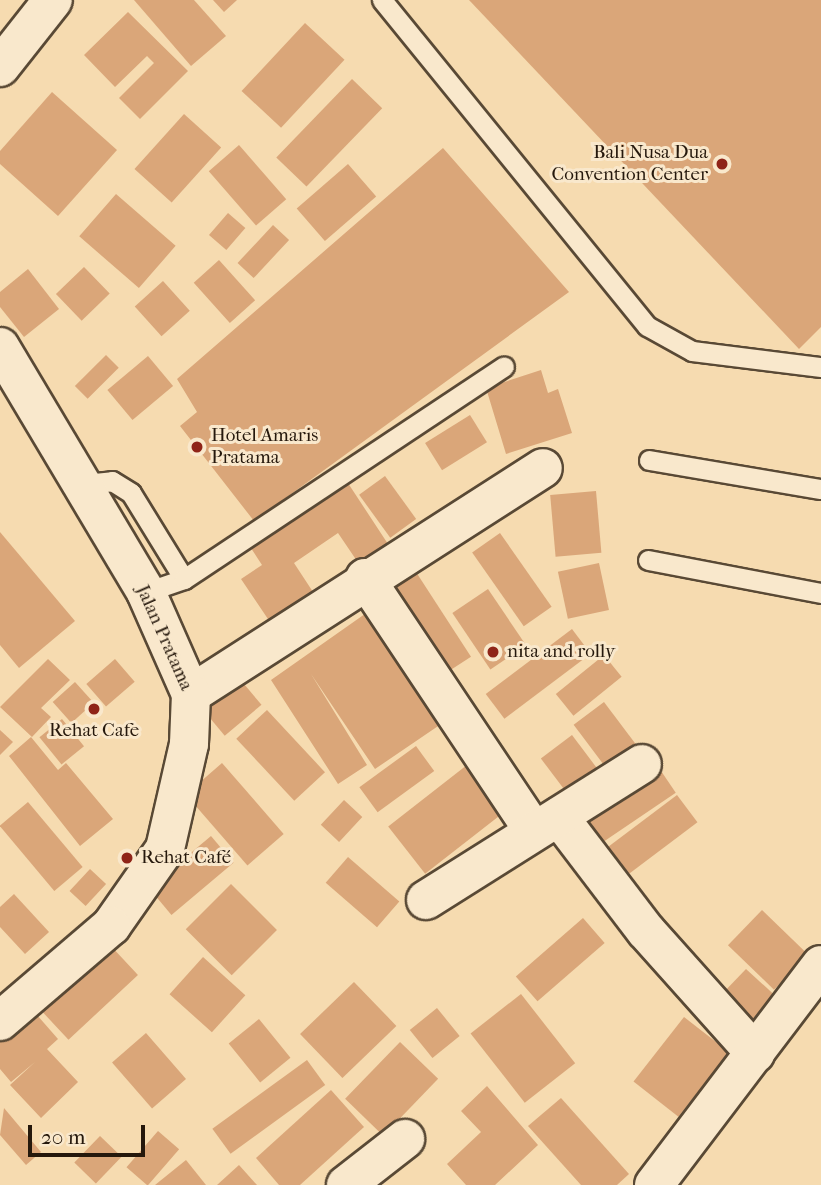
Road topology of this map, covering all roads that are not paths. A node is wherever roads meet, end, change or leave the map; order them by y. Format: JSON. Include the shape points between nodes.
{"nodes":[{"id":1,"x":53,"y":0,"type":"edge"},
{"id":2,"x":382,"y":0,"type":"edge"},
{"id":3,"x":0,"y":67,"type":"edge"},
{"id":4,"x":0,"y":348,"type":"edge"},
{"id":5,"x":504,"y":366,"type":"dead end"},
{"id":6,"x":821,"y":366,"type":"edge"},
{"id":7,"x":649,"y":460,"type":"dead end"},
{"id":8,"x":542,"y":468,"type":"dead end"},
{"id":9,"x":85,"y":484,"type":"junction"},
{"id":10,"x":821,"y":489,"type":"edge"},
{"id":11,"x":648,"y":560,"type":"dead end"},
{"id":12,"x":365,"y":578,"type":"junction"},
{"id":13,"x":184,"y":579,"type":"junction"},
{"id":14,"x":146,"y":592,"type":"junction"},
{"id":15,"x":821,"y":593,"type":"edge"},
{"id":16,"x":191,"y":695,"type":"junction"},
{"id":17,"x":642,"y":764,"type":"dead end"},
{"id":18,"x":547,"y":824,"type":"junction"},
{"id":19,"x":426,"y":900,"type":"dead end"},
{"id":20,"x":821,"y":964,"type":"edge"},
{"id":21,"x":0,"y":1021,"type":"edge"},
{"id":22,"x":755,"y":1053,"type":"junction"},
{"id":23,"x":405,"y":1139,"type":"dead end"},
{"id":24,"x":346,"y":1185,"type":"edge"},
{"id":25,"x":654,"y":1185,"type":"edge"}],
"edges":[{"from":1,"to":3,"type":"street"},
{"from":2,"to":6,"type":"lane","via":[[647,326],[692,351]]},
{"from":4,"to":9,"type":"street","name":"Jalan Pratama"},
{"from":5,"to":13,"type":"lane"},
{"from":7,"to":10,"type":"lane"},
{"from":8,"to":12,"type":"street"},
{"from":9,"to":13,"type":"lane","via":[[112,481],[131,493]]},
{"from":9,"to":14,"type":"street","name":"Jalan Pratama"},
{"from":11,"to":15,"type":"lane"},
{"from":12,"to":16,"type":"street"},
{"from":12,"to":18,"type":"street"},
{"from":13,"to":14,"type":"lane"},
{"from":14,"to":16,"type":"street","name":"Jalan Pratama"},
{"from":16,"to":21,"type":"street","name":"Jalan Pratama","via":[[179,802],[165,849],[111,926]]},
{"from":17,"to":18,"type":"street"},
{"from":18,"to":19,"type":"street"},
{"from":18,"to":22,"type":"street"},
{"from":20,"to":22,"type":"street"},
{"from":22,"to":25,"type":"street"},
{"from":23,"to":24,"type":"street"}]}
